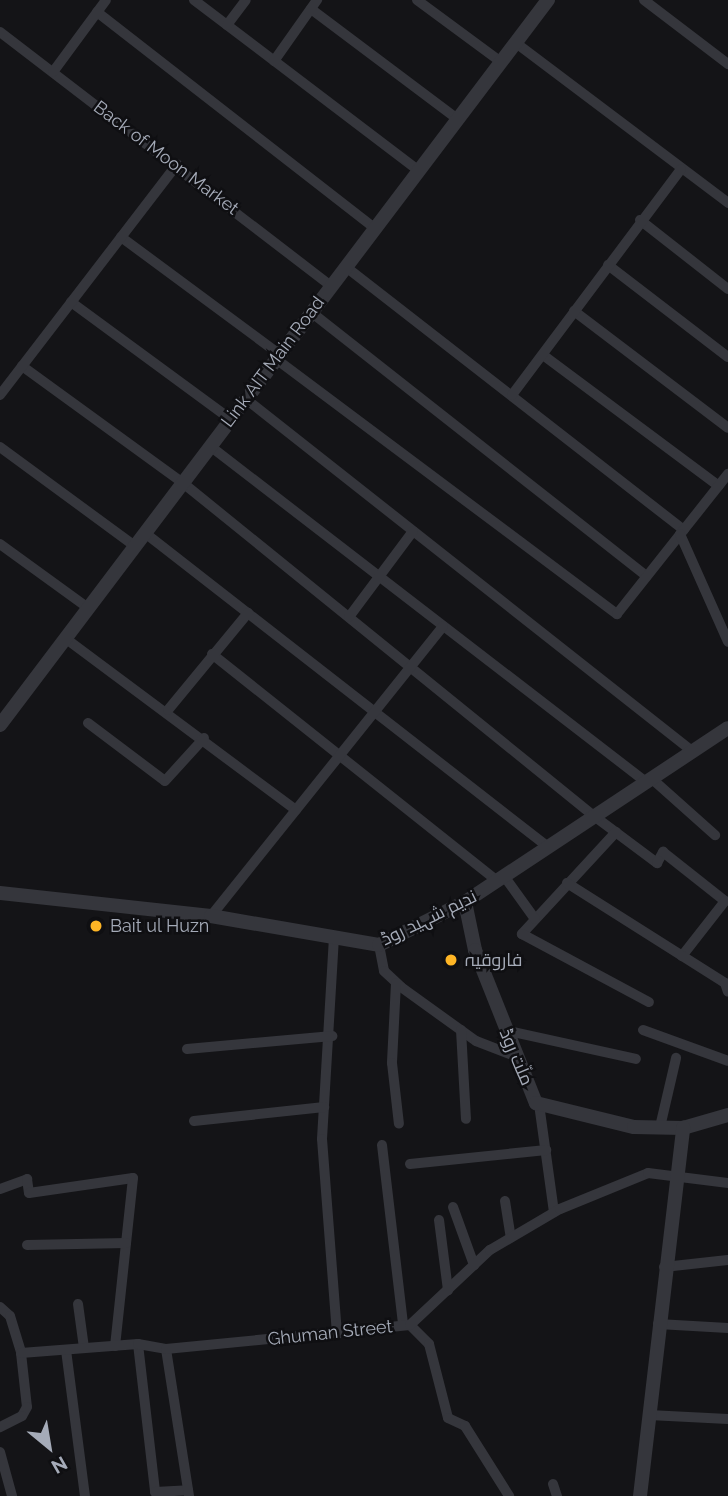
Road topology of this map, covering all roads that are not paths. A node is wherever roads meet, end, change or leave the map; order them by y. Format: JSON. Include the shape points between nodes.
{"nodes":[{"id":1,"x":106,"y":0,"type":"edge"},
{"id":2,"x":194,"y":0,"type":"edge"},
{"id":3,"x":246,"y":0,"type":"edge"},
{"id":4,"x":417,"y":0,"type":"edge"},
{"id":5,"x":644,"y":0,"type":"edge"},
{"id":6,"x":541,"y":3,"type":"edge"},
{"id":7,"x":314,"y":4,"type":"edge"},
{"id":8,"x":97,"y":12,"type":"junction"},
{"id":9,"x":227,"y":25,"type":"junction"},
{"id":10,"x":0,"y":32,"type":"edge"},
{"id":11,"x":516,"y":43,"type":"junction"},
{"id":12,"x":274,"y":61,"type":"junction"},
{"id":13,"x":501,"y":62,"type":"junction"},
{"id":14,"x":728,"y":64,"type":"edge"},
{"id":15,"x":52,"y":72,"type":"junction"},
{"id":16,"x":456,"y":118,"type":"junction"},
{"id":17,"x":177,"y":164,"type":"junction"},
{"id":18,"x":681,"y":169,"type":"junction"},
{"id":19,"x":418,"y":170,"type":"junction"},
{"id":20,"x":728,"y":203,"type":"edge"},
{"id":21,"x":640,"y":220,"type":"junction"},
{"id":22,"x":374,"y":228,"type":"junction"},
{"id":23,"x":121,"y":237,"type":"junction"},
{"id":24,"x":608,"y":265,"type":"junction"},
{"id":25,"x":346,"y":267,"type":"junction"},
{"id":26,"x":331,"y":286,"type":"junction"},
{"id":27,"x":728,"y":289,"type":"edge"},
{"id":28,"x":71,"y":302,"type":"junction"},
{"id":29,"x":311,"y":312,"type":"junction"},
{"id":30,"x":574,"y":312,"type":"junction"},
{"id":31,"x":543,"y":355,"type":"junction"},
{"id":32,"x":277,"y":357,"type":"junction"},
{"id":33,"x":728,"y":357,"type":"edge"},
{"id":34,"x":22,"y":366,"type":"junction"},
{"id":35,"x":0,"y":395,"type":"edge"},
{"id":36,"x":512,"y":395,"type":"junction"},
{"id":37,"x":246,"y":399,"type":"junction"},
{"id":38,"x":230,"y":419,"type":"junction"},
{"id":39,"x":728,"y":428,"type":"edge"},
{"id":40,"x":210,"y":446,"type":"junction"},
{"id":41,"x":0,"y":447,"type":"edge"},
{"id":42,"x":728,"y":474,"type":"edge"},
{"id":43,"x":183,"y":483,"type":"junction"},
{"id":44,"x":719,"y":486,"type":"junction"},
{"id":45,"x":413,"y":531,"type":"junction"},
{"id":46,"x":682,"y":532,"type":"junction"},
{"id":47,"x":145,"y":533,"type":"junction"},
{"id":48,"x":0,"y":544,"type":"edge"},
{"id":49,"x":135,"y":546,"type":"junction"},
{"id":50,"x":648,"y":576,"type":"junction"},
{"id":51,"x":379,"y":577,"type":"junction"},
{"id":52,"x":88,"y":608,"type":"junction"},
{"id":53,"x":248,"y":613,"type":"junction"},
{"id":54,"x":349,"y":617,"type":"junction"},
{"id":55,"x":443,"y":626,"type":"junction"},
{"id":56,"x":65,"y":638,"type":"junction"},
{"id":57,"x":728,"y":642,"type":"edge"},
{"id":58,"x":212,"y":654,"type":"junction"},
{"id":59,"x":411,"y":667,"type":"junction"},
{"id":60,"x":168,"y":710,"type":"junction"},
{"id":61,"x":374,"y":712,"type":"junction"},
{"id":62,"x":88,"y":723,"type":"dead end"},
{"id":63,"x":0,"y":725,"type":"edge"},
{"id":64,"x":727,"y":727,"type":"edge"},
{"id":65,"x":204,"y":738,"type":"junction"},
{"id":66,"x":692,"y":751,"type":"junction"},
{"id":67,"x":339,"y":756,"type":"junction"},
{"id":68,"x":649,"y":780,"type":"junction"},
{"id":69,"x":296,"y":810,"type":"junction"},
{"id":70,"x":594,"y":816,"type":"junction"},
{"id":71,"x":616,"y":832,"type":"junction"},
{"id":72,"x":715,"y":835,"type":"dead end"},
{"id":73,"x":548,"y":847,"type":"junction"},
{"id":74,"x":501,"y":879,"type":"junction"},
{"id":75,"x":567,"y":883,"type":"junction"},
{"id":76,"x":0,"y":893,"type":"edge"},
{"id":77,"x":465,"y":902,"type":"junction"},
{"id":78,"x":211,"y":916,"type":"junction"},
{"id":79,"x":535,"y":919,"type":"junction"},
{"id":80,"x":334,"y":937,"type":"junction"},
{"id":81,"x":379,"y":945,"type":"junction"},
{"id":82,"x":682,"y":956,"type":"junction"},
{"id":83,"x":396,"y":983,"type":"junction"},
{"id":84,"x":728,"y":992,"type":"edge"},
{"id":85,"x":649,"y":1002,"type":"dead end"},
{"id":86,"x":461,"y":1030,"type":"junction"},
{"id":87,"x":504,"y":1030,"type":"junction"},
{"id":88,"x":643,"y":1030,"type":"dead end"},
{"id":89,"x":332,"y":1036,"type":"junction"},
{"id":90,"x":187,"y":1049,"type":"dead end"},
{"id":91,"x":513,"y":1055,"type":"junction"},
{"id":92,"x":676,"y":1058,"type":"dead end"},
{"id":93,"x":636,"y":1059,"type":"dead end"},
{"id":94,"x":728,"y":1061,"type":"edge"},
{"id":95,"x":539,"y":1104,"type":"junction"},
{"id":96,"x":324,"y":1107,"type":"junction"},
{"id":97,"x":728,"y":1115,"type":"edge"},
{"id":98,"x":466,"y":1119,"type":"dead end"},
{"id":99,"x":194,"y":1121,"type":"dead end"},
{"id":100,"x":400,"y":1124,"type":"dead end"},
{"id":101,"x":660,"y":1127,"type":"junction"},
{"id":102,"x":683,"y":1128,"type":"junction"},
{"id":103,"x":382,"y":1145,"type":"dead end"},
{"id":104,"x":546,"y":1150,"type":"junction"},
{"id":105,"x":410,"y":1164,"type":"dead end"},
{"id":106,"x":676,"y":1172,"type":"junction"},
{"id":107,"x":728,"y":1183,"type":"edge"},
{"id":108,"x":0,"y":1189,"type":"edge"},
{"id":109,"x":505,"y":1201,"type":"dead end"},
{"id":110,"x":453,"y":1207,"type":"dead end"},
{"id":111,"x":554,"y":1212,"type":"junction"},
{"id":112,"x":439,"y":1220,"type":"dead end"},
{"id":113,"x":511,"y":1238,"type":"junction"},
{"id":114,"x":126,"y":1243,"type":"junction"},
{"id":115,"x":27,"y":1245,"type":"dead end"},
{"id":116,"x":728,"y":1260,"type":"edge"},
{"id":117,"x":474,"y":1265,"type":"junction"},
{"id":118,"x":664,"y":1268,"type":"junction"},
{"id":119,"x":447,"y":1290,"type":"junction"},
{"id":120,"x":78,"y":1304,"type":"dead end"},
{"id":121,"x":0,"y":1307,"type":"edge"},
{"id":122,"x":658,"y":1324,"type":"junction"},
{"id":123,"x":407,"y":1325,"type":"junction"},
{"id":124,"x":728,"y":1328,"type":"edge"},
{"id":125,"x":337,"y":1335,"type":"junction"},
{"id":126,"x":138,"y":1344,"type":"junction"},
{"id":127,"x":115,"y":1346,"type":"junction"},
{"id":128,"x":84,"y":1348,"type":"junction"},
{"id":129,"x":166,"y":1349,"type":"junction"},
{"id":130,"x":66,"y":1350,"type":"junction"},
{"id":131,"x":21,"y":1353,"type":"junction"},
{"id":132,"x":649,"y":1415,"type":"junction"},
{"id":133,"x":728,"y":1419,"type":"edge"},
{"id":134,"x":0,"y":1427,"type":"edge"},
{"id":135,"x":0,"y":1452,"type":"edge"},
{"id":136,"x":553,"y":1484,"type":"dead end"},
{"id":137,"x":188,"y":1493,"type":"edge"},
{"id":138,"x":12,"y":1496,"type":"edge"},
{"id":139,"x":85,"y":1496,"type":"edge"},
{"id":140,"x":509,"y":1496,"type":"edge"},
{"id":141,"x":557,"y":1496,"type":"edge"},
{"id":142,"x":640,"y":1496,"type":"edge"}],
"edges":[{"from":1,"to":8,"type":"street"},
{"from":2,"to":9,"type":"street"},
{"from":3,"to":9,"type":"street"},
{"from":4,"to":13,"type":"street"},
{"from":5,"to":14,"type":"street"},
{"from":6,"to":11,"type":"street","name":"Link AIT Main Road"},
{"from":7,"to":12,"type":"street"},
{"from":7,"to":16,"type":"street"},
{"from":8,"to":15,"type":"street"},
{"from":8,"to":22,"type":"street"},
{"from":9,"to":12,"type":"street"},
{"from":10,"to":15,"type":"street","name":"Back of Moon Market"},
{"from":11,"to":13,"type":"street","name":"Link AIT Main Road"},
{"from":11,"to":18,"type":"street"},
{"from":12,"to":19,"type":"street"},
{"from":13,"to":16,"type":"street","name":"Link AIT Main Road"},
{"from":15,"to":17,"type":"street","name":"Back of Moon Market"},
{"from":16,"to":19,"type":"street","name":"Link AIT Main Road"},
{"from":17,"to":23,"type":"street"},
{"from":17,"to":26,"type":"street","name":"Back of Moon Market"},
{"from":18,"to":20,"type":"street"},
{"from":18,"to":21,"type":"street"},
{"from":19,"to":22,"type":"street","name":"Link AIT Main Road"},
{"from":21,"to":24,"type":"street"},
{"from":21,"to":27,"type":"street"},
{"from":22,"to":25,"type":"street","name":"Link AIT Main Road"},
{"from":23,"to":28,"type":"street"},
{"from":23,"to":32,"type":"street"},
{"from":24,"to":30,"type":"street"},
{"from":24,"to":33,"type":"street"},
{"from":25,"to":26,"type":"street","name":"Link AIT Main Road"},
{"from":25,"to":36,"type":"street"},
{"from":26,"to":29,"type":"street","name":"Link AIT Main Road"},
{"from":28,"to":34,"type":"street"},
{"from":28,"to":38,"type":"street"},
{"from":29,"to":32,"type":"street","name":"Link AIT Main Road"},
{"from":29,"to":50,"type":"street"},
{"from":30,"to":31,"type":"street"},
{"from":30,"to":39,"type":"street"},
{"from":31,"to":36,"type":"street"},
{"from":31,"to":44,"type":"street"},
{"from":32,"to":37,"type":"street","name":"Link AIT Main Road"},
{"from":32,"to":50,"type":"street","via":[[617,614]]},
{"from":34,"to":35,"type":"street"},
{"from":34,"to":43,"type":"street"},
{"from":36,"to":46,"type":"street"},
{"from":37,"to":38,"type":"street","name":"Link AIT Main Road"},
{"from":37,"to":45,"type":"street"},
{"from":38,"to":40,"type":"street","name":"Link AIT Main Road"},
{"from":40,"to":43,"type":"street","name":"Link AIT Main Road"},
{"from":40,"to":51,"type":"street"},
{"from":41,"to":49,"type":"street"},
{"from":42,"to":44,"type":"street"},
{"from":43,"to":47,"type":"street","name":"Link AIT Main Road"},
{"from":43,"to":54,"type":"street"},
{"from":44,"to":46,"type":"street"},
{"from":45,"to":51,"type":"street"},
{"from":45,"to":66,"type":"street"},
{"from":46,"to":50,"type":"street"},
{"from":46,"to":57,"type":"street"},
{"from":47,"to":49,"type":"street","name":"Link AIT Main Road"},
{"from":47,"to":53,"type":"street"},
{"from":48,"to":52,"type":"street"},
{"from":49,"to":52,"type":"street","name":"Link AIT Main Road"},
{"from":51,"to":54,"type":"street"},
{"from":51,"to":55,"type":"street"},
{"from":52,"to":56,"type":"street","name":"Link AIT Main Road"},
{"from":53,"to":58,"type":"street"},
{"from":53,"to":61,"type":"street"},
{"from":54,"to":59,"type":"street"},
{"from":55,"to":59,"type":"street"},
{"from":55,"to":68,"type":"street"},
{"from":56,"to":60,"type":"street"},
{"from":56,"to":63,"type":"street","name":"Link AIT Main Road"},
{"from":58,"to":60,"type":"street"},
{"from":58,"to":67,"type":"street"},
{"from":59,"to":61,"type":"street"},
{"from":59,"to":70,"type":"street"},
{"from":60,"to":65,"type":"street"},
{"from":61,"to":67,"type":"street"},
{"from":61,"to":73,"type":"street"},
{"from":62,"to":65,"type":"street","via":[[166,781]]},
{"from":64,"to":66,"type":"street","name":"ندیم شہید روڈ"},
{"from":65,"to":69,"type":"street"},
{"from":66,"to":68,"type":"street","name":"ندیم شہید روڈ"},
{"from":67,"to":69,"type":"street"},
{"from":67,"to":74,"type":"street"},
{"from":68,"to":70,"type":"street","name":"ندیم شہید روڈ"},
{"from":68,"to":72,"type":"street"},
{"from":69,"to":78,"type":"street"},
{"from":70,"to":71,"type":"street"},
{"from":70,"to":73,"type":"street","name":"ندیم شہید روڈ"},
{"from":71,"to":75,"type":"street"},
{"from":71,"to":82,"type":"street","via":[[657,863],[663,852],[725,901]]},
{"from":73,"to":74,"type":"street","name":"ندیم شہید روڈ"},
{"from":74,"to":77,"type":"street","name":"ندیم شہید روڈ"},
{"from":74,"to":79,"type":"street"},
{"from":75,"to":79,"type":"street"},
{"from":75,"to":82,"type":"street"},
{"from":76,"to":78,"type":"street","name":"ندیم شہید روڈ"},
{"from":77,"to":81,"type":"street","name":"ندیم شہید روڈ"},
{"from":77,"to":87,"type":"street","name":"ملّت روڈ","via":[[475,950]]},
{"from":78,"to":80,"type":"street","name":"ندیم شہید روڈ"},
{"from":79,"to":85,"type":"street","via":[[522,934],[528,941]]},
{"from":80,"to":81,"type":"street","name":"ندیم شہید روڈ"},
{"from":80,"to":89,"type":"street"},
{"from":81,"to":83,"type":"street","via":[[384,971]]},
{"from":82,"to":84,"type":"street","via":[[725,983]]},
{"from":83,"to":86,"type":"street"},
{"from":83,"to":100,"type":"street","via":[[392,1063]]},
{"from":86,"to":91,"type":"street"},
{"from":86,"to":98,"type":"street"},
{"from":87,"to":91,"type":"street","name":"ملّت روڈ"},
{"from":87,"to":93,"type":"street"},
{"from":88,"to":94,"type":"street"},
{"from":89,"to":90,"type":"street"},
{"from":89,"to":96,"type":"street","via":[[331,1054],[325,1056]]},
{"from":91,"to":95,"type":"street","name":"ملّت روڈ"},
{"from":92,"to":101,"type":"street"},
{"from":95,"to":101,"type":"street","name":"ملّت روڈ","via":[[634,1127]]},
{"from":95,"to":104,"type":"street"},
{"from":96,"to":99,"type":"street"},
{"from":96,"to":125,"type":"street"},
{"from":97,"to":102,"type":"street","name":"ملّت روڈ"},
{"from":101,"to":102,"type":"street","name":"ملّت روڈ"},
{"from":102,"to":106,"type":"street"},
{"from":103,"to":123,"type":"street"},
{"from":104,"to":105,"type":"street"},
{"from":104,"to":111,"type":"street"},
{"from":106,"to":107,"type":"street","name":"Ghuman Street"},
{"from":106,"to":111,"type":"street","name":"Ghuman Street","via":[[648,1173]]},
{"from":106,"to":118,"type":"street"},
{"from":108,"to":114,"type":"street","via":[[27,1179],[29,1193],[133,1178]]},
{"from":109,"to":113,"type":"street"},
{"from":110,"to":117,"type":"street"},
{"from":111,"to":113,"type":"street","name":"Ghuman Street"},
{"from":112,"to":119,"type":"street"},
{"from":113,"to":117,"type":"street","name":"Ghuman Street"},
{"from":114,"to":115,"type":"street"},
{"from":114,"to":127,"type":"street"},
{"from":116,"to":118,"type":"street"},
{"from":117,"to":119,"type":"street","name":"Ghuman Street"},
{"from":118,"to":122,"type":"street"},
{"from":119,"to":123,"type":"street","name":"Ghuman Street"},
{"from":120,"to":128,"type":"street"},
{"from":121,"to":131,"type":"street","via":[[7,1308]]},
{"from":122,"to":124,"type":"street"},
{"from":122,"to":132,"type":"street"},
{"from":123,"to":125,"type":"street","name":"Ghuman Street"},
{"from":123,"to":140,"type":"street","via":[[429,1344],[448,1418],[465,1426]]},
{"from":125,"to":129,"type":"street","name":"Ghuman Street"},
{"from":126,"to":127,"type":"street","name":"Ghuman Street"},
{"from":126,"to":129,"type":"street","name":"Ghuman Street"},
{"from":126,"to":137,"type":"street","via":[[155,1492]]},
{"from":127,"to":128,"type":"street","name":"Ghuman Street"},
{"from":128,"to":130,"type":"street","name":"Ghuman Street"},
{"from":129,"to":137,"type":"street"},
{"from":130,"to":131,"type":"street","name":"Ghuman Street"},
{"from":130,"to":139,"type":"street"},
{"from":131,"to":134,"type":"street","via":[[27,1407],[22,1416]]},
{"from":132,"to":133,"type":"street"},
{"from":132,"to":142,"type":"street"},
{"from":135,"to":138,"type":"street"},
{"from":136,"to":141,"type":"street"}]}
